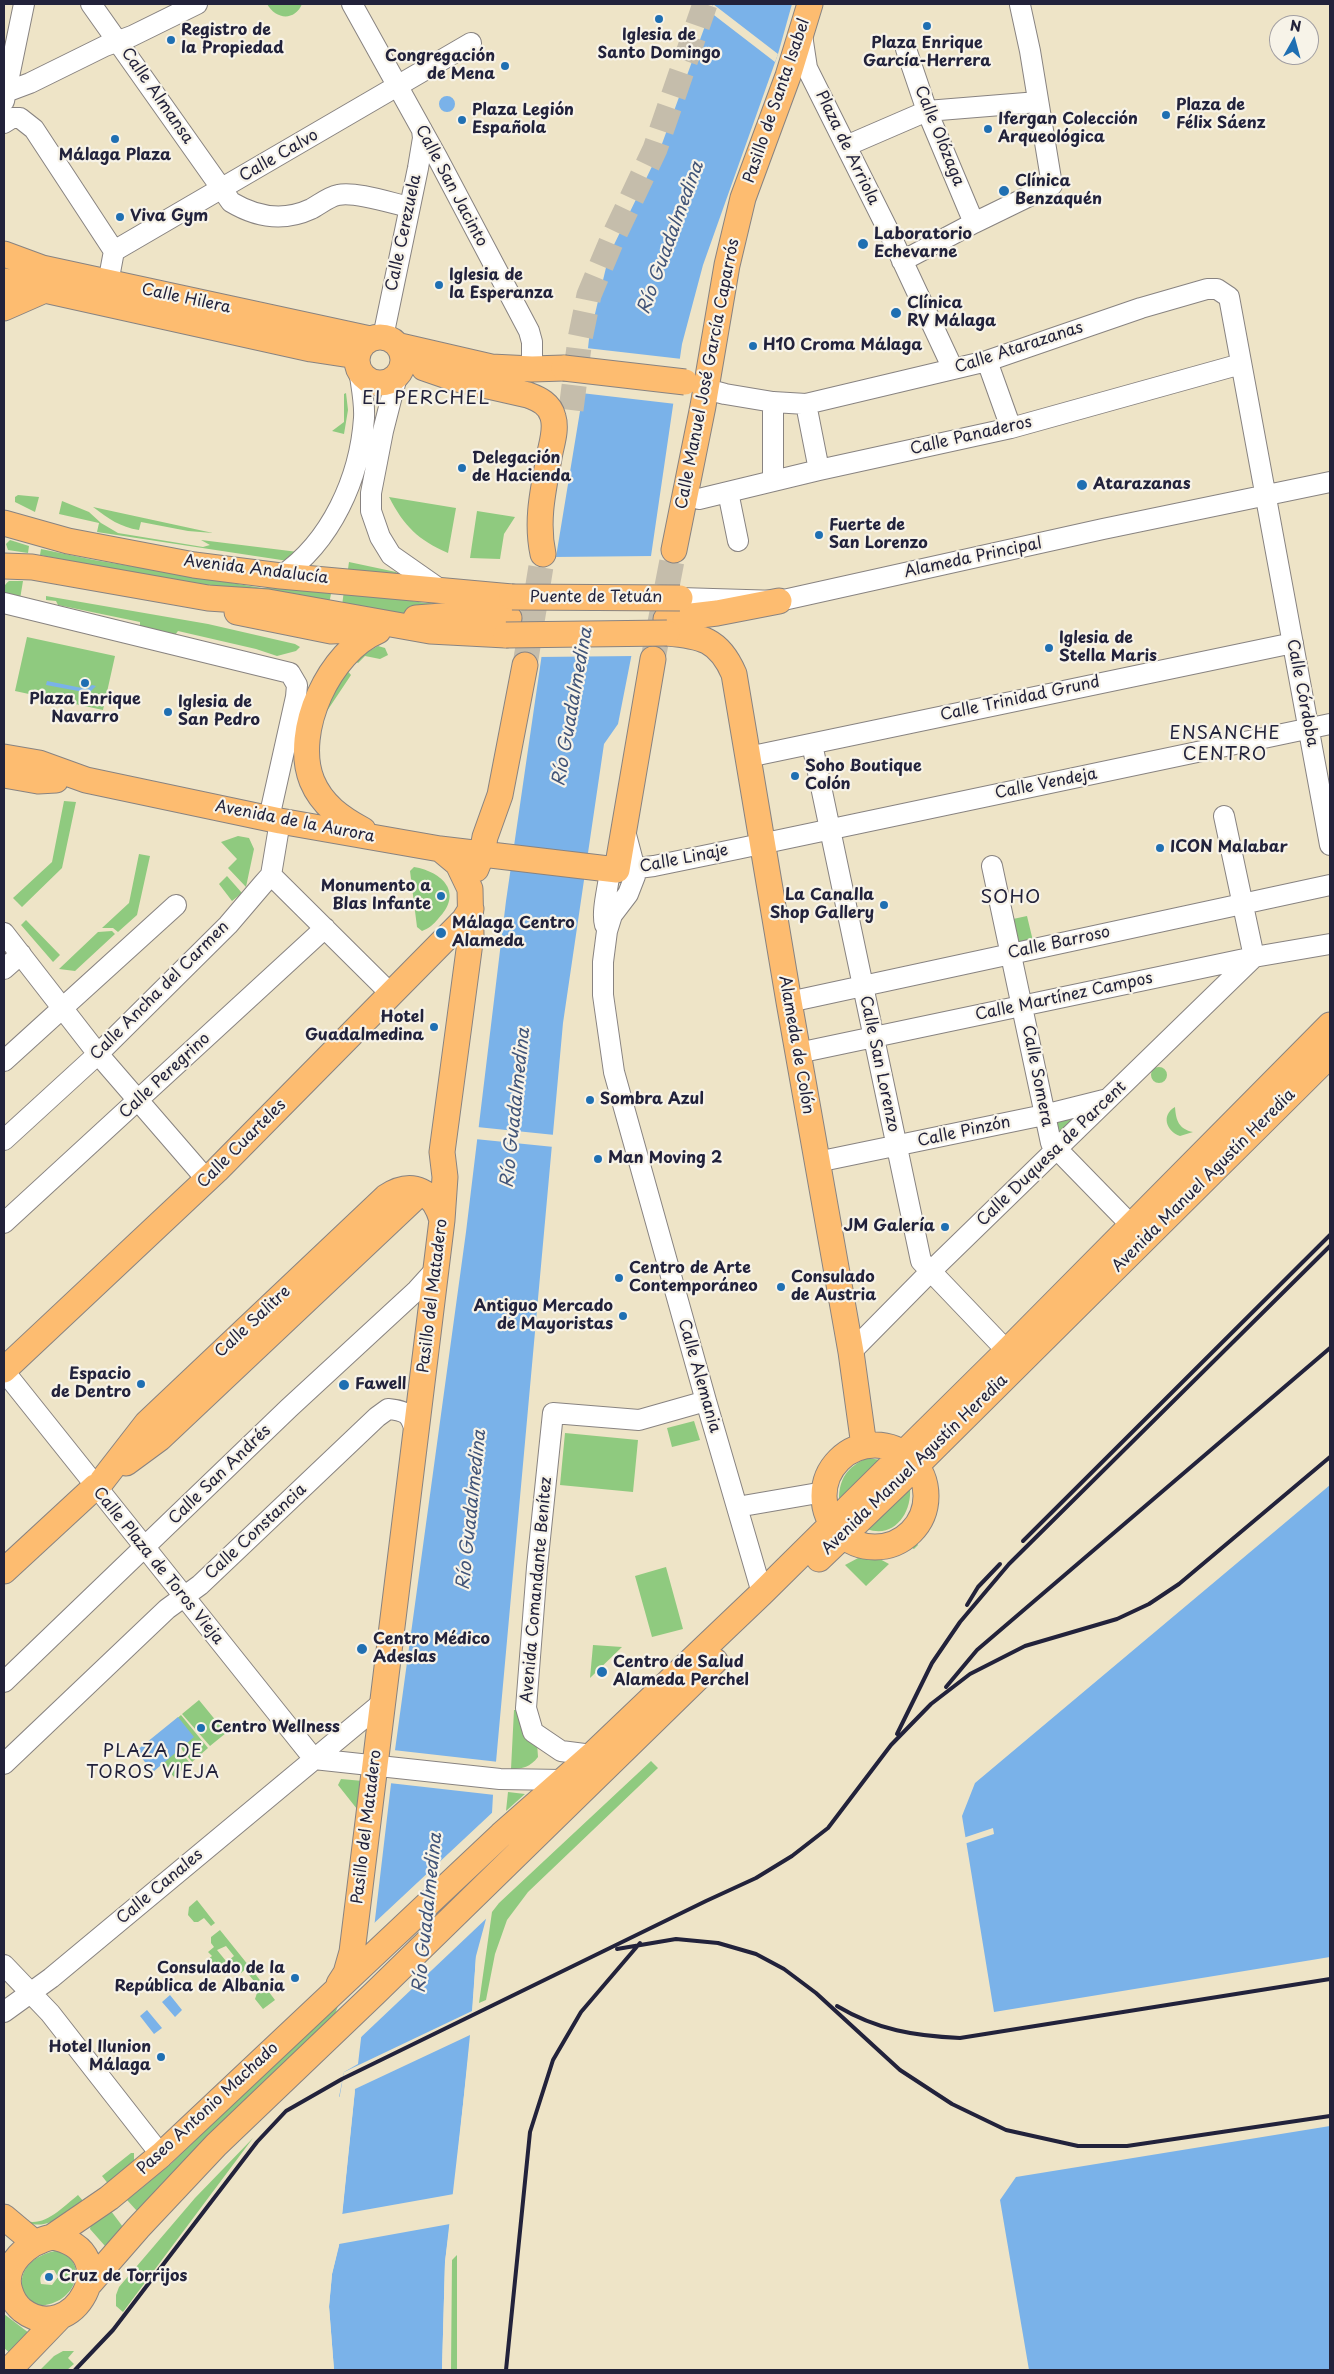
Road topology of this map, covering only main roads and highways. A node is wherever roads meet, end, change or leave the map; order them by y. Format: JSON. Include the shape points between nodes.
{"nodes":[{"id":1,"x":810,"y":4,"type":"edge"},
{"id":2,"x":744,"y":198,"type":"joint"},
{"id":3,"x":4,"y":254,"type":"edge"},
{"id":4,"x":4,"y":281,"type":"edge"},
{"id":5,"x":45,"y":290,"type":"junction"},
{"id":6,"x":4,"y":308,"type":"edge"},
{"id":7,"x":374,"y":349,"type":"junction"},
{"id":8,"x":479,"y":365,"type":"junction"},
{"id":9,"x":424,"y":368,"type":"junction"},
{"id":10,"x":399,"y":374,"type":"junction"},
{"id":11,"x":696,"y":385,"type":"junction"},
{"id":12,"x":571,"y":410,"type":"tunnel mouth"},
{"id":13,"x":4,"y":523,"type":"edge"},
{"id":14,"x":674,"y":550,"type":"tunnel mouth"},
{"id":15,"x":4,"y":566,"type":"edge"},
{"id":16,"x":779,"y":601,"type":"road end"},
{"id":17,"x":509,"y":617,"type":"junction"},
{"id":18,"x":677,"y":617,"type":"junction"},
{"id":19,"x":395,"y":624,"type":"junction"},
{"id":20,"x":653,"y":658,"type":"tunnel mouth"},
{"id":21,"x":525,"y":665,"type":"tunnel mouth"},
{"id":22,"x":4,"y":756,"type":"edge"},
{"id":23,"x":4,"y":775,"type":"edge"},
{"id":24,"x":86,"y":780,"type":"junction"},
{"id":25,"x":491,"y":819,"type":"junction"},
{"id":26,"x":379,"y":838,"type":"junction"},
{"id":27,"x":440,"y":848,"type":"junction"},
{"id":28,"x":493,"y":855,"type":"junction"},
{"id":29,"x":470,"y":899,"type":"junction"},
{"id":30,"x":1330,"y":1025,"type":"edge"},
{"id":31,"x":1327,"y":1062,"type":"edge"},
{"id":32,"x":442,"y":1220,"type":"junction"},
{"id":33,"x":4,"y":1371,"type":"edge"},
{"id":34,"x":864,"y":1446,"type":"junction"},
{"id":35,"x":910,"y":1460,"type":"junction"},
{"id":36,"x":838,"y":1530,"type":"junction"},
{"id":37,"x":4,"y":1571,"type":"edge"},
{"id":38,"x":416,"y":1953,"type":"junction"},
{"id":39,"x":359,"y":1962,"type":"junction"},
{"id":40,"x":334,"y":1993,"type":"joint"},
{"id":41,"x":4,"y":2217,"type":"edge"},
{"id":42,"x":44,"y":2240,"type":"junction"},
{"id":43,"x":90,"y":2283,"type":"junction"},
{"id":44,"x":6,"y":2286,"type":"edge"},
{"id":45,"x":59,"y":2318,"type":"junction"},
{"id":46,"x":9,"y":2370,"type":"edge"}],
"edges":[{"from":1,"to":2,"type":"main road","name":"Pasillo de Santa Isabel"},
{"from":2,"to":11,"type":"main road","name":"Calle Manuel José García Caparrós"},
{"from":3,"to":7,"type":"main road","name":"Calle Hilera","via":[[42,268]]},
{"from":4,"to":5,"type":"main road","name":"Calle Hilera"},
{"from":5,"to":6,"type":"main road"},
{"from":5,"to":7,"type":"main road","name":"Calle Hilera","via":[[311,349]]},
{"from":7,"to":8,"type":"main road","name":"Calle Hilera","via":[[456,357]]},
{"from":7,"to":10,"type":"main road","via":[[403,355],[404,364]]},
{"from":7,"to":10,"type":"main road","name":"Calle Hilera","via":[[371,381],[388,382]]},
{"from":8,"to":9,"type":"main road","name":"Calle Hilera"},
{"from":8,"to":11,"type":"main road","name":"Calle Hilera","bridge":true,"via":[[564,368]]},
{"from":9,"to":10,"type":"main road","name":"Calle Hilera"},
{"from":9,"to":12,"type":"main road","via":[[452,378],[528,395],[550,408],[555,425],[540,507],[543,554],[554,512]]},
{"from":11,"to":14,"type":"main road","name":"Calle Manuel José García Caparrós"},
{"from":13,"to":17,"type":"main road","name":"Avenida Andalucía","via":[[68,541],[194,565],[443,592]]},
{"from":15,"to":19,"type":"main road","name":"Avenida Andalucía","via":[[32,567],[208,598],[268,602]]},
{"from":16,"to":18,"type":"main road"},
{"from":17,"to":18,"type":"main road"},
{"from":17,"to":19,"type":"main road","via":[[442,616],[414,618]]},
{"from":18,"to":34,"type":"main road","name":"Alameda de Colón","via":[[718,648],[734,674],[851,1352]]},
{"from":19,"to":26,"type":"main road","via":[[360,640],[331,670],[307,743],[308,771],[324,800],[347,821]]},
{"from":20,"to":28,"type":"main road","name":"Avenida de la Aurora","via":[[624,829],[612,869]]},
{"from":21,"to":25,"type":"main road","name":"Pasillo del Matadero","via":[[500,794]]},
{"from":22,"to":24,"type":"main road","name":"Avenida de la Aurora"},
{"from":23,"to":24,"type":"main road","name":"Avenida de la Aurora","via":[[38,780]]},
{"from":24,"to":26,"type":"main road","name":"Avenida de la Aurora"},
{"from":25,"to":27,"type":"main road","via":[[472,839]]},
{"from":25,"to":28,"type":"main road","name":"Pasillo del Matadero","via":[[485,837]]},
{"from":26,"to":27,"type":"main road","name":"Avenida de la Aurora"},
{"from":27,"to":28,"type":"main road","name":"Avenida de la Aurora"},
{"from":27,"to":29,"type":"main road","name":"Pasillo del Matadero","via":[[458,864]]},
{"from":28,"to":29,"type":"main road","name":"Pasillo del Matadero"},
{"from":29,"to":32,"type":"main road","name":"Pasillo del Matadero","via":[[470,945],[442,1152],[445,1177]]},
{"from":29,"to":33,"type":"main road","name":"Calle Cuarteles","via":[[464,920],[391,994],[207,1180]]},
{"from":30,"to":35,"type":"main road","name":"Avenida Manuel Agustín Heredia","via":[[1007,1351]]},
{"from":31,"to":35,"type":"main road","name":"Avenida Manuel Agustín Heredia"},
{"from":32,"to":37,"type":"main road","name":"Calle Salitre","via":[[435,1201],[421,1192],[396,1192],[381,1202],[147,1423],[99,1484]]},
{"from":32,"to":39,"type":"main road","name":"Pasillo del Matadero","via":[[383,1702]]},
{"from":34,"to":35,"type":"main road","via":[[891,1448]]},
{"from":34,"to":36,"type":"main road","via":[[840,1459],[831,1470],[824,1492],[825,1505]]},
{"from":35,"to":36,"type":"main road","name":"Avenida Manuel Agustín Heredia"},
{"from":35,"to":36,"type":"main road","via":[[923,1480],[926,1495],[924,1510],[910,1533],[888,1545],[873,1546],[858,1543]]},
{"from":36,"to":38,"type":"main road","name":"Avenida Manuel Agustín Heredia"},
{"from":36,"to":39,"type":"main road","name":"Avenida Manuel Agustín Heredia","via":[[762,1593],[592,1755]]},
{"from":38,"to":39,"type":"main road","via":[[383,1964]]},
{"from":38,"to":43,"type":"main road","name":"Paseo Antonio Machado","via":[[216,2145]]},
{"from":39,"to":40,"type":"main road","name":"Pasillo del Matadero","via":[[346,1973]]},
{"from":40,"to":42,"type":"main road","name":"Paseo Antonio Machado","via":[[161,2155],[109,2198]]},
{"from":41,"to":42,"type":"main road"},
{"from":42,"to":43,"type":"main road","via":[[64,2239],[76,2246],[83,2253],[90,2271]]},
{"from":42,"to":44,"type":"main road","via":[[16,2259]]},
{"from":43,"to":45,"type":"main road","via":[[75,2306]]},
{"from":44,"to":45,"type":"main road","via":[[21,2310],[45,2318]]},
{"from":45,"to":46,"type":"main road"}]}
